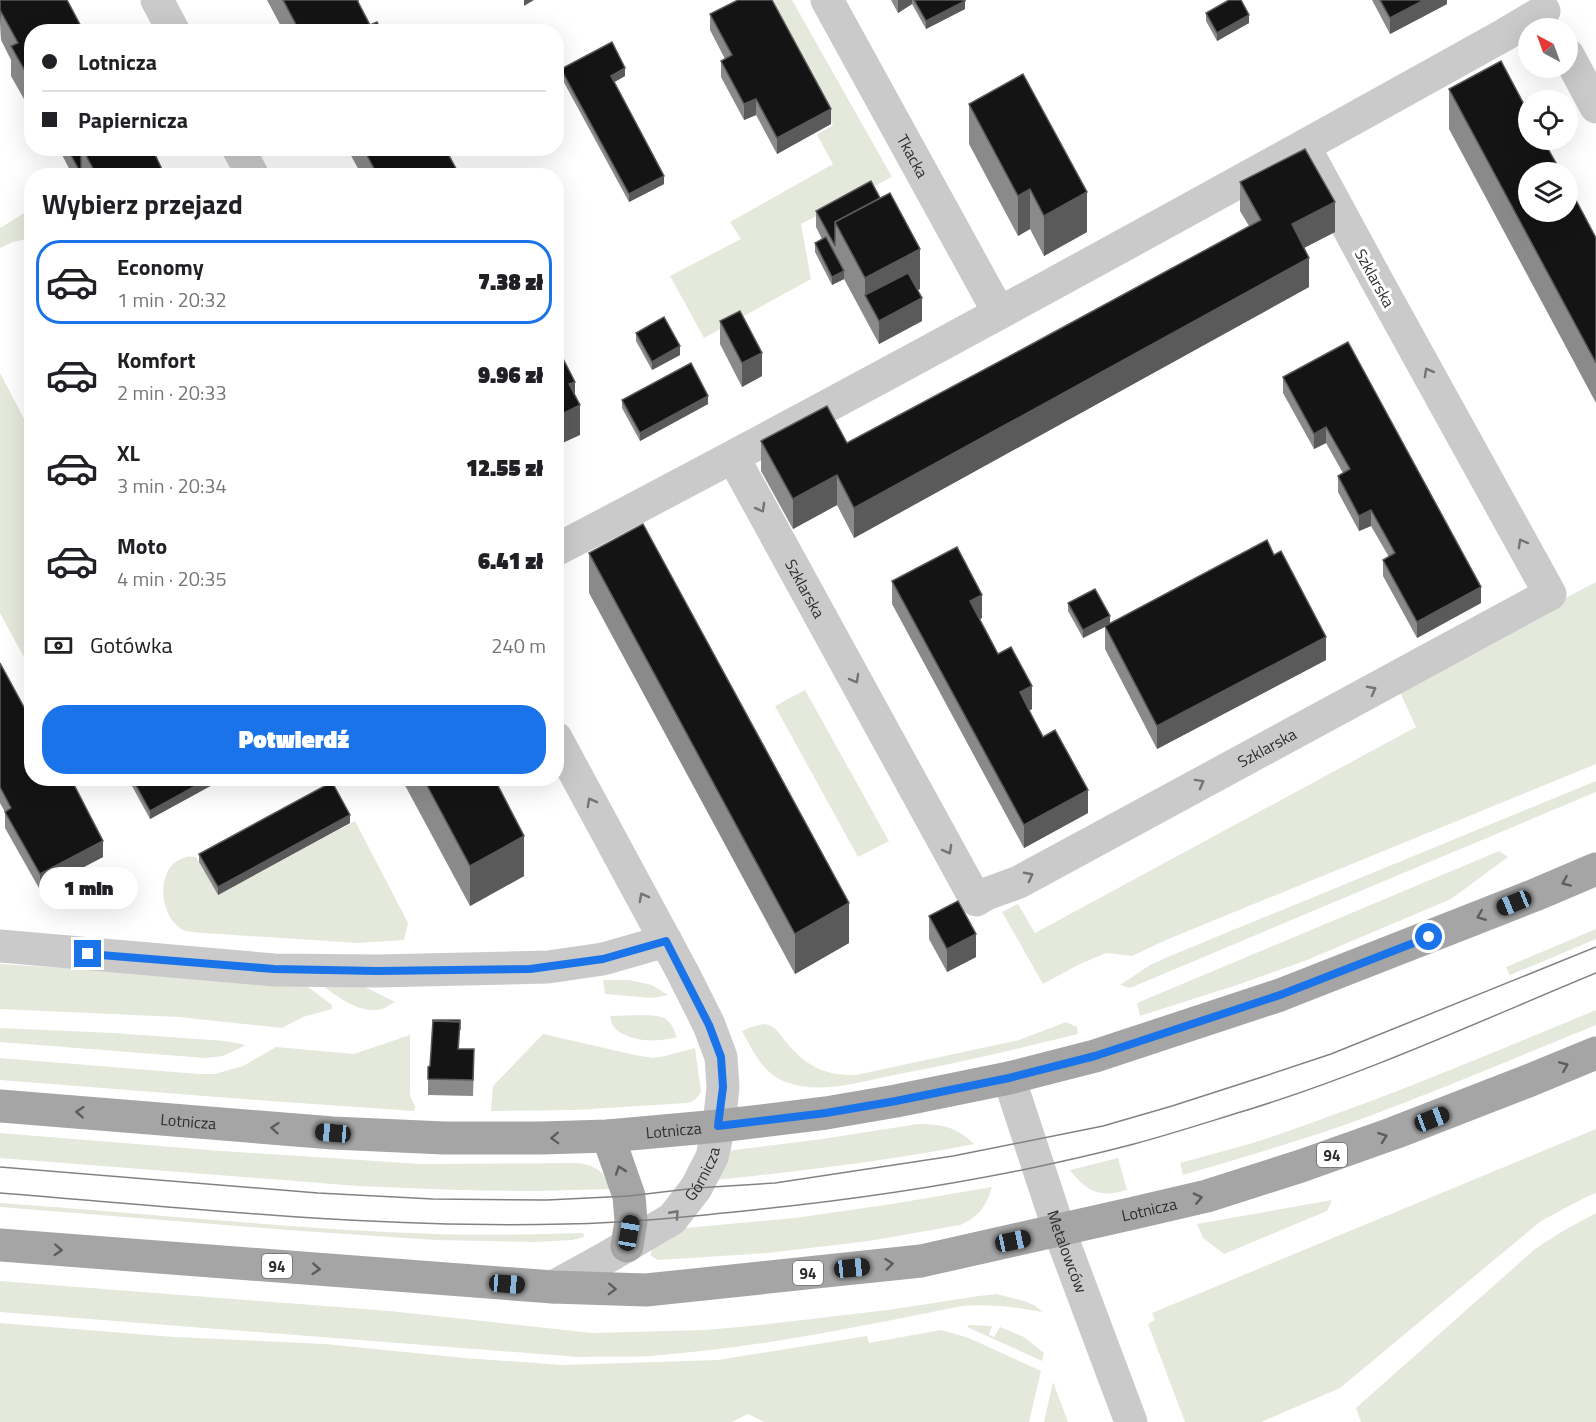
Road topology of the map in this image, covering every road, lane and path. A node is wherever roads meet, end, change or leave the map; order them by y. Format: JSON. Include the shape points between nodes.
{"nodes":[{"id":1,"x":157,"y":0,"type":"edge"},
{"id":2,"x":827,"y":0,"type":"edge"},
{"id":3,"x":1545,"y":13,"type":"edge"},
{"id":4,"x":170,"y":24,"type":"edge"},
{"id":5,"x":1578,"y":74,"type":"edge"},
{"id":6,"x":1596,"y":107,"type":"edge"},
{"id":7,"x":1304,"y":146,"type":"junction"},
{"id":8,"x":999,"y":313,"type":"junction"},
{"id":9,"x":733,"y":457,"type":"junction"},
{"id":10,"x":564,"y":546,"type":"edge"},
{"id":11,"x":564,"y":753,"type":"edge"},
{"id":12,"x":1596,"y":869,"type":"edge"},
{"id":13,"x":666,"y":941,"type":"junction"},
{"id":14,"x":0,"y":946,"type":"edge"},
{"id":15,"x":1596,"y":1053,"type":"edge"},
{"id":16,"x":1009,"y":1078,"type":"junction"},
{"id":17,"x":0,"y":1106,"type":"edge"},
{"id":18,"x":718,"y":1126,"type":"junction"},
{"id":19,"x":608,"y":1136,"type":"junction"},
{"id":20,"x":1059,"y":1230,"type":"junction"},
{"id":21,"x":0,"y":1245,"type":"edge"},
{"id":22,"x":627,"y":1246,"type":"junction"},
{"id":23,"x":553,"y":1287,"type":"junction"},
{"id":24,"x":1131,"y":1422,"type":"edge"}],
"edges":[{"from":1,"to":4,"type":"street"},
{"from":2,"to":8,"type":"street","name":"Tkacka"},
{"from":3,"to":7,"type":"street"},
{"from":5,"to":6,"type":"street"},
{"from":7,"to":8,"type":"street"},
{"from":9,"to":7,"type":"street","name":"Szklarska","one_way":true,"via":[[976,900],[1019,882],[1550,594]]},
{"from":8,"to":9,"type":"street"},
{"from":9,"to":10,"type":"street"},
{"from":13,"to":11,"type":"street","name":"Górnicza","one_way":true},
{"from":12,"to":16,"type":"main road","name":"Lotnicza","one_way":true,"via":[[1280,995],[1095,1056]]},
{"from":13,"to":14,"type":"street","via":[[603,959],[548,967],[377,971],[274,969]]},
{"from":13,"to":18,"type":"street","name":"Górnicza","via":[[719,1050],[723,1087]]},
{"from":20,"to":15,"type":"main road","name":"Lotnicza","number":"94","one_way":true,"via":[[1207,1196],[1301,1166]]},
{"from":16,"to":18,"type":"main road","name":"Lotnicza","via":[[826,1113]]},
{"from":16,"to":20,"type":"street","name":"Metalowców"},
{"from":19,"to":17,"type":"main road","name":"Lotnicza","one_way":true,"via":[[455,1138],[333,1133]]},
{"from":18,"to":19,"type":"main road","name":"Lotnicza"},
{"from":22,"to":18,"type":"street","name":"Górnicza","one_way":true,"via":[[672,1219],[696,1188],[712,1157]]},
{"from":22,"to":19,"type":"main road","one_way":true,"via":[[629,1196]]},
{"from":23,"to":20,"type":"main road","name":"Lotnicza","number":"94","one_way":true,"via":[[646,1290],[921,1261]]},
{"from":20,"to":24,"type":"street","name":"Metalowców"},
{"from":21,"to":23,"type":"main road","name":"Lotnicza","number":"94","one_way":true},
{"from":22,"to":23,"type":"street","name":"Górnicza"}]}
